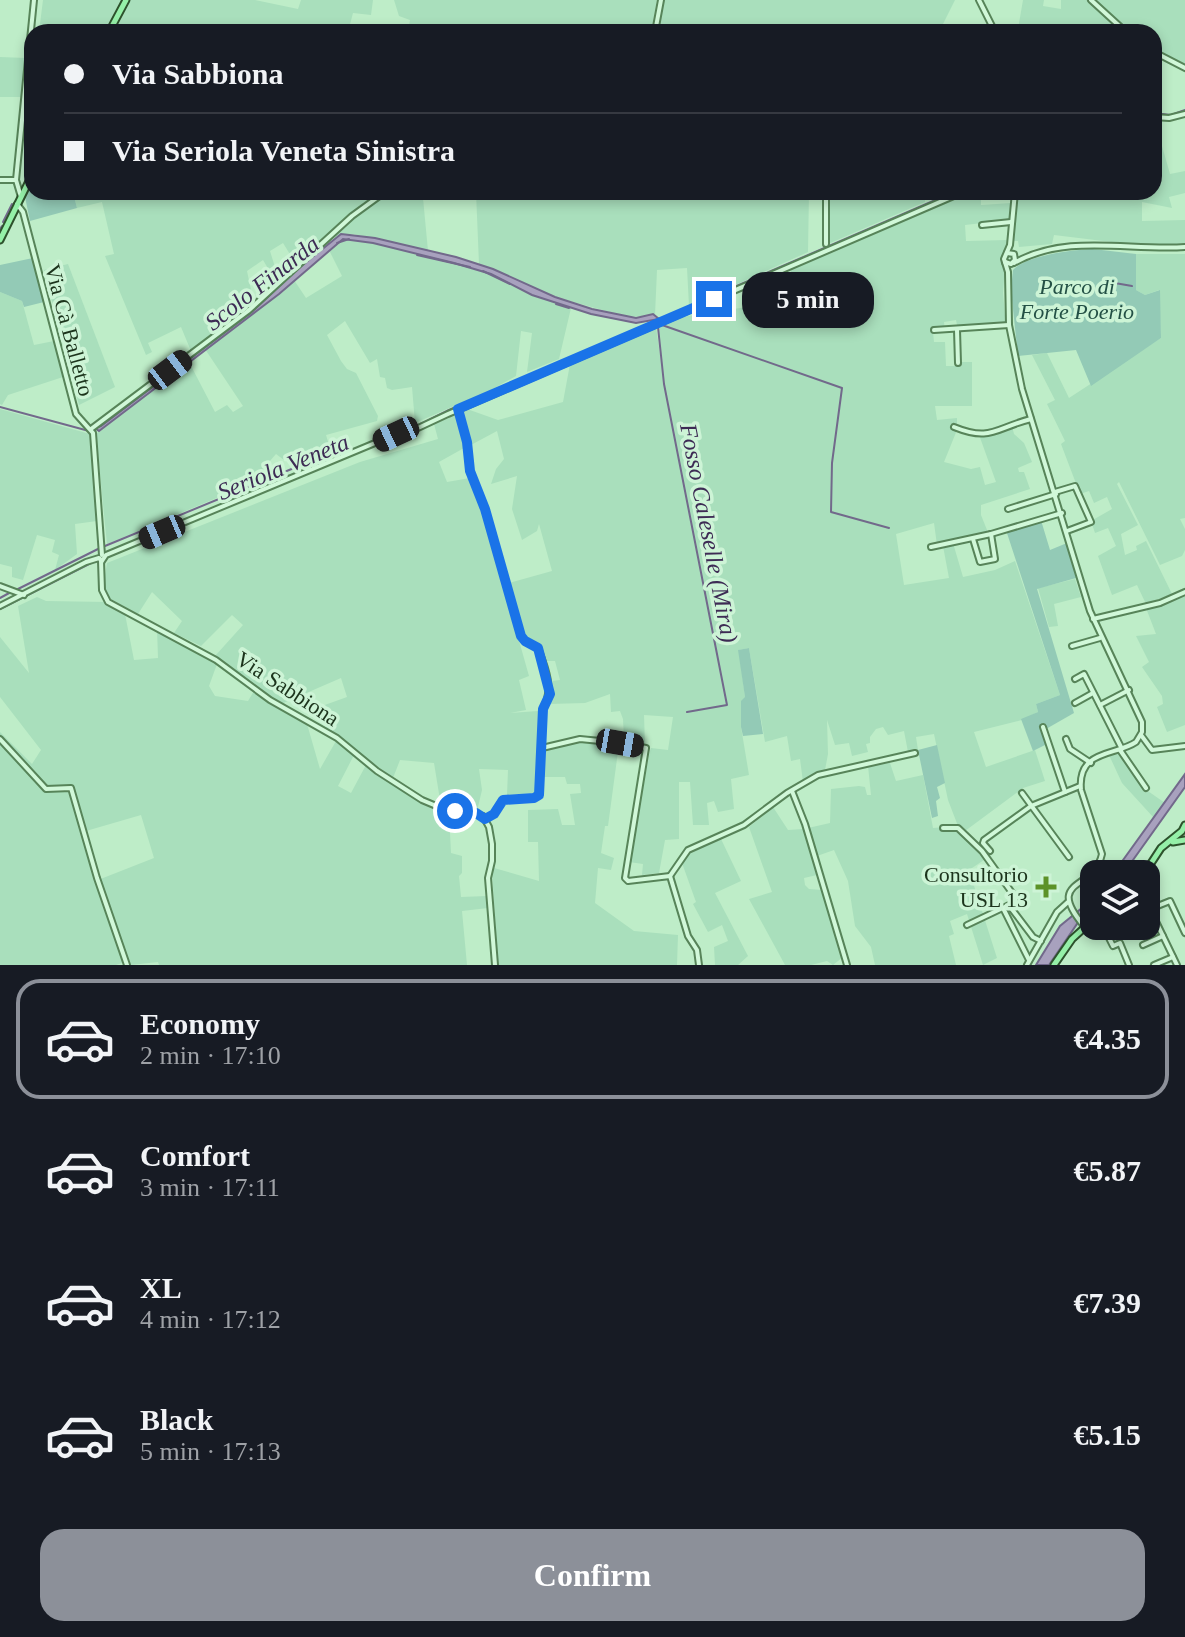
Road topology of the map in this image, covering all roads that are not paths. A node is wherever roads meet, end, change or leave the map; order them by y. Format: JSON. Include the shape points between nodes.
{"nodes":[{"id":1,"x":34,"y":0,"type":"edge"},
{"id":2,"x":126,"y":0,"type":"edge"},
{"id":3,"x":661,"y":0,"type":"edge"},
{"id":4,"x":979,"y":0,"type":"edge"},
{"id":5,"x":1091,"y":0,"type":"edge"},
{"id":6,"x":32,"y":24,"type":"edge"},
{"id":7,"x":113,"y":24,"type":"edge"},
{"id":8,"x":656,"y":24,"type":"edge"},
{"id":9,"x":991,"y":24,"type":"edge"},
{"id":10,"x":1117,"y":24,"type":"edge"},
{"id":11,"x":1162,"y":56,"type":"edge"},
{"id":12,"x":1185,"y":68,"type":"edge"},
{"id":13,"x":24,"y":100,"type":"edge"},
{"id":14,"x":1185,"y":114,"type":"edge"},
{"id":15,"x":1162,"y":118,"type":"edge"},
{"id":16,"x":0,"y":180,"type":"edge"},
{"id":17,"x":16,"y":180,"type":"junction"},
{"id":18,"x":24,"y":191,"type":"edge"},
{"id":19,"x":21,"y":197,"type":"junction"},
{"id":20,"x":373,"y":200,"type":"edge"},
{"id":21,"x":826,"y":200,"type":"edge"},
{"id":22,"x":944,"y":200,"type":"edge"},
{"id":23,"x":1014,"y":200,"type":"edge"},
{"id":24,"x":17,"y":204,"type":"junction"},
{"id":25,"x":1011,"y":222,"type":"junction"},
{"id":26,"x":982,"y":225,"type":"dead end"},
{"id":27,"x":0,"y":240,"type":"edge"},
{"id":28,"x":826,"y":244,"type":"dead end"},
{"id":29,"x":1010,"y":245,"type":"junction"},
{"id":30,"x":1185,"y":247,"type":"edge"},
{"id":31,"x":1006,"y":254,"type":"junction"},
{"id":32,"x":1014,"y":254,"type":"junction"},
{"id":33,"x":1024,"y":257,"type":"junction"},
{"id":34,"x":1005,"y":262,"type":"junction"},
{"id":35,"x":1013,"y":263,"type":"junction"},
{"id":36,"x":1008,"y":272,"type":"junction"},
{"id":37,"x":1009,"y":325,"type":"junction"},
{"id":38,"x":934,"y":330,"type":"dead end"},
{"id":39,"x":957,"y":330,"type":"junction"},
{"id":40,"x":958,"y":363,"type":"dead end"},
{"id":41,"x":458,"y":409,"type":"junction"},
{"id":42,"x":1031,"y":419,"type":"junction"},
{"id":43,"x":954,"y":427,"type":"dead end"},
{"id":44,"x":91,"y":429,"type":"junction"},
{"id":45,"x":1055,"y":493,"type":"junction"},
{"id":46,"x":1008,"y":509,"type":"dead end"},
{"id":47,"x":1062,"y":513,"type":"junction"},
{"id":48,"x":1067,"y":531,"type":"junction"},
{"id":49,"x":991,"y":534,"type":"junction"},
{"id":50,"x":973,"y":538,"type":"junction"},
{"id":51,"x":931,"y":547,"type":"dead end"},
{"id":52,"x":102,"y":557,"type":"junction"},
{"id":53,"x":0,"y":586,"type":"edge"},
{"id":54,"x":1185,"y":592,"type":"edge"},
{"id":55,"x":24,"y":595,"type":"junction"},
{"id":56,"x":0,"y":606,"type":"edge"},
{"id":57,"x":1093,"y":619,"type":"junction"},
{"id":58,"x":1101,"y":637,"type":"junction"},
{"id":59,"x":1072,"y":646,"type":"dead end"},
{"id":60,"x":1075,"y":679,"type":"dead end"},
{"id":61,"x":1129,"y":690,"type":"junction"},
{"id":62,"x":1093,"y":693,"type":"junction"},
{"id":63,"x":1075,"y":703,"type":"dead end"},
{"id":64,"x":1100,"y":705,"type":"junction"},
{"id":65,"x":1043,"y":727,"type":"dead end"},
{"id":66,"x":1141,"y":735,"type":"junction"},
{"id":67,"x":0,"y":739,"type":"edge"},
{"id":68,"x":1066,"y":739,"type":"dead end"},
{"id":69,"x":1185,"y":746,"type":"edge"},
{"id":70,"x":542,"y":748,"type":"junction"},
{"id":71,"x":1121,"y":749,"type":"junction"},
{"id":72,"x":915,"y":753,"type":"dead end"},
{"id":73,"x":1091,"y":763,"type":"junction"},
{"id":74,"x":1080,"y":786,"type":"junction"},
{"id":75,"x":1146,"y":788,"type":"dead end"},
{"id":76,"x":792,"y":791,"type":"junction"},
{"id":77,"x":1065,"y":792,"type":"junction"},
{"id":78,"x":1022,"y":793,"type":"dead end"},
{"id":79,"x":1031,"y":806,"type":"junction"},
{"id":80,"x":485,"y":819,"type":"junction"},
{"id":81,"x":943,"y":828,"type":"dead end"},
{"id":82,"x":1183,"y":828,"type":"edge"},
{"id":83,"x":1185,"y":840,"type":"edge"},
{"id":84,"x":990,"y":851,"type":"dead end"},
{"id":85,"x":1069,"y":857,"type":"dead end"},
{"id":86,"x":1154,"y":858,"type":"joint"},
{"id":87,"x":670,"y":876,"type":"junction"},
{"id":88,"x":1068,"y":902,"type":"junction"},
{"id":89,"x":1009,"y":905,"type":"junction"},
{"id":90,"x":1160,"y":905,"type":"edge"},
{"id":91,"x":1003,"y":908,"type":"junction"},
{"id":92,"x":1072,"y":911,"type":"junction"},
{"id":93,"x":1055,"y":916,"type":"junction"},
{"id":94,"x":1080,"y":922,"type":"edge"},
{"id":95,"x":967,"y":925,"type":"dead end"},
{"id":96,"x":1080,"y":928,"type":"edge"},
{"id":97,"x":1160,"y":931,"type":"edge"},
{"id":98,"x":1185,"y":933,"type":"edge"},
{"id":99,"x":1163,"y":936,"type":"junction"},
{"id":100,"x":1110,"y":940,"type":"edge"},
{"id":101,"x":1041,"y":941,"type":"junction"},
{"id":102,"x":1143,"y":945,"type":"dead end"},
{"id":103,"x":1173,"y":957,"type":"junction"},
{"id":104,"x":1028,"y":963,"type":"edge"},
{"id":105,"x":127,"y":965,"type":"edge"},
{"id":106,"x":495,"y":965,"type":"edge"},
{"id":107,"x":699,"y":965,"type":"edge"},
{"id":108,"x":847,"y":965,"type":"edge"},
{"id":109,"x":1054,"y":965,"type":"edge"},
{"id":110,"x":1129,"y":965,"type":"edge"},
{"id":111,"x":1154,"y":965,"type":"edge"},
{"id":112,"x":1177,"y":965,"type":"edge"}],
"edges":[{"from":1,"to":6,"type":"street"},
{"from":2,"to":7,"type":"main road"},
{"from":3,"to":8,"type":"street"},
{"from":4,"to":9,"type":"street"},
{"from":5,"to":10,"type":"street"},
{"from":11,"to":12,"type":"street"},
{"from":13,"to":17,"type":"street"},
{"from":14,"to":15,"type":"street"},
{"from":16,"to":17,"type":"street"},
{"from":17,"to":19,"type":"street"},
{"from":18,"to":19,"type":"main road"},
{"from":19,"to":24,"type":"main road"},
{"from":20,"to":44,"type":"street","via":[[260,301]]},
{"from":21,"to":28,"type":"street"},
{"from":22,"to":41,"type":"street"},
{"from":23,"to":25,"type":"street"},
{"from":24,"to":27,"type":"main road"},
{"from":24,"to":44,"type":"street","name":"Via Cà Balletto","via":[[76,414]]},
{"from":25,"to":26,"type":"street"},
{"from":25,"to":29,"type":"street"},
{"from":29,"to":31,"type":"street"},
{"from":29,"to":32,"type":"street"},
{"from":30,"to":33,"type":"street","via":[[1080,244]]},
{"from":31,"to":32,"type":"street"},
{"from":31,"to":34,"type":"street"},
{"from":32,"to":33,"type":"street"},
{"from":32,"to":35,"type":"street"},
{"from":33,"to":35,"type":"street"},
{"from":34,"to":35,"type":"street"},
{"from":34,"to":36,"type":"street"},
{"from":35,"to":36,"type":"street"},
{"from":36,"to":37,"type":"street"},
{"from":37,"to":39,"type":"street"},
{"from":37,"to":42,"type":"street"},
{"from":38,"to":39,"type":"street"},
{"from":39,"to":40,"type":"street"},
{"from":41,"to":52,"type":"street"},
{"from":41,"to":70,"type":"street","via":[[470,471],[521,636],[538,648],[548,680]]},
{"from":42,"to":43,"type":"street","via":[[987,435]]},
{"from":42,"to":45,"type":"street"},
{"from":44,"to":52,"type":"street","name":"Via Cà Balletto"},
{"from":45,"to":46,"type":"street"},
{"from":45,"to":47,"type":"street"},
{"from":45,"to":48,"type":"street","via":[[1075,486],[1091,522]]},
{"from":47,"to":48,"type":"street"},
{"from":47,"to":49,"type":"street"},
{"from":48,"to":57,"type":"street"},
{"from":49,"to":50,"type":"street"},
{"from":49,"to":50,"type":"street","via":[[996,557],[982,563]]},
{"from":50,"to":51,"type":"street"},
{"from":52,"to":55,"type":"street"},
{"from":52,"to":80,"type":"street","name":"Via Sabbiona","via":[[102,590],[108,602],[216,660],[422,800]]},
{"from":53,"to":55,"type":"street"},
{"from":54,"to":57,"type":"street"},
{"from":55,"to":56,"type":"street"},
{"from":57,"to":58,"type":"street"},
{"from":58,"to":59,"type":"street"},
{"from":58,"to":61,"type":"street"},
{"from":60,"to":62,"type":"street","via":[[1084,674]]},
{"from":61,"to":64,"type":"street"},
{"from":61,"to":66,"type":"street","via":[[1141,716]]},
{"from":62,"to":63,"type":"street"},
{"from":62,"to":64,"type":"street"},
{"from":64,"to":71,"type":"street"},
{"from":65,"to":77,"type":"street"},
{"from":66,"to":69,"type":"street","via":[[1152,750]]},
{"from":66,"to":71,"type":"street"},
{"from":67,"to":105,"type":"street","via":[[46,789],[71,788]]},
{"from":68,"to":73,"type":"street","via":[[1070,749]]},
{"from":70,"to":80,"type":"street","via":[[539,795],[503,800]]},
{"from":70,"to":87,"type":"street","via":[[580,739],[646,748],[625,878]]},
{"from":71,"to":73,"type":"street","via":[[1101,753]]},
{"from":71,"to":75,"type":"street"},
{"from":72,"to":76,"type":"street","via":[[825,772]]},
{"from":73,"to":74,"type":"street"},
{"from":74,"to":77,"type":"street"},
{"from":74,"to":88,"type":"street","via":[[1102,857],[1071,890]]},
{"from":76,"to":87,"type":"street","via":[[744,825],[688,850]]},
{"from":76,"to":108,"type":"street"},
{"from":77,"to":79,"type":"street"},
{"from":78,"to":79,"type":"street"},
{"from":79,"to":84,"type":"street","via":[[983,841]]},
{"from":79,"to":85,"type":"street"},
{"from":80,"to":106,"type":"street","via":[[493,856],[488,878]]},
{"from":81,"to":89,"type":"street","via":[[958,828],[982,851],[1015,897]]},
{"from":82,"to":83,"type":"main road"},
{"from":82,"to":86,"type":"main road"},
{"from":83,"to":86,"type":"main road"},
{"from":87,"to":107,"type":"street"},
{"from":88,"to":92,"type":"street"},
{"from":88,"to":93,"type":"street"},
{"from":89,"to":91,"type":"street"},
{"from":89,"to":101,"type":"street"},
{"from":90,"to":98,"type":"street","via":[[1170,901]]},
{"from":91,"to":95,"type":"street"},
{"from":91,"to":104,"type":"street"},
{"from":92,"to":93,"type":"street"},
{"from":92,"to":94,"type":"street"},
{"from":93,"to":101,"type":"street"},
{"from":96,"to":109,"type":"main road"},
{"from":97,"to":99,"type":"street"},
{"from":99,"to":102,"type":"street"},
{"from":99,"to":103,"type":"street"},
{"from":100,"to":110,"type":"street","via":[[1113,946],[1120,943]]},
{"from":101,"to":104,"type":"street"},
{"from":103,"to":111,"type":"street"},
{"from":103,"to":112,"type":"street"}]}
